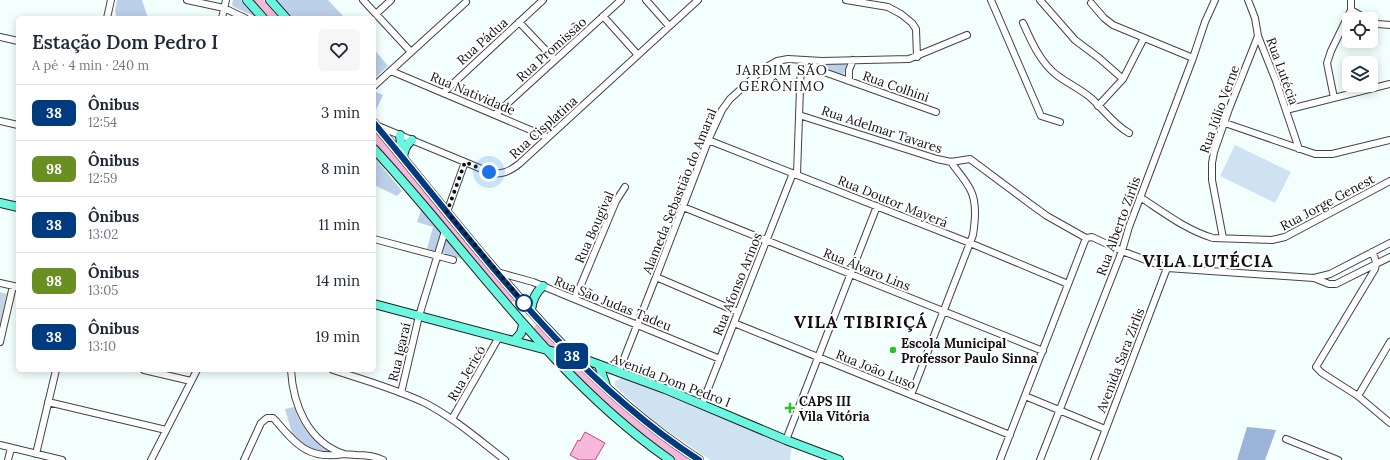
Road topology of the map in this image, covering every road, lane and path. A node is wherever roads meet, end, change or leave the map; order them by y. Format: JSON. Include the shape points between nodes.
{"nodes":[{"id":1,"x":111,"y":0,"type":"edge"},
{"id":2,"x":187,"y":0,"type":"edge"},
{"id":3,"x":226,"y":0,"type":"edge"},
{"id":4,"x":247,"y":0,"type":"edge"},
{"id":5,"x":270,"y":0,"type":"edge"},
{"id":6,"x":363,"y":0,"type":"edge"},
{"id":7,"x":391,"y":0,"type":"edge"},
{"id":8,"x":543,"y":0,"type":"edge"},
{"id":9,"x":621,"y":0,"type":"edge"},
{"id":10,"x":646,"y":0,"type":"edge"},
{"id":11,"x":698,"y":0,"type":"edge"},
{"id":12,"x":846,"y":0,"type":"edge"},
{"id":13,"x":991,"y":0,"type":"edge"},
{"id":14,"x":1040,"y":0,"type":"edge"},
{"id":15,"x":1215,"y":0,"type":"edge"},
{"id":16,"x":1248,"y":0,"type":"edge"},
{"id":17,"x":1351,"y":0,"type":"edge"},
{"id":18,"x":466,"y":2,"type":"dead end"},
{"id":19,"x":1091,"y":3,"type":"dead end"},
{"id":20,"x":224,"y":8,"type":"junction"},
{"id":21,"x":1351,"y":10,"type":"junction"},
{"id":22,"x":1355,"y":12,"type":"edge"},
{"id":23,"x":376,"y":14,"type":"junction"},
{"id":24,"x":107,"y":16,"type":"edge"},
{"id":25,"x":222,"y":16,"type":"edge"},
{"id":26,"x":241,"y":16,"type":"edge"},
{"id":27,"x":261,"y":16,"type":"edge"},
{"id":28,"x":284,"y":16,"type":"edge"},
{"id":29,"x":603,"y":16,"type":"junction"},
{"id":30,"x":519,"y":22,"type":"junction"},
{"id":31,"x":1023,"y":23,"type":"dead end"},
{"id":32,"x":1378,"y":24,"type":"edge"},
{"id":33,"x":1390,"y":25,"type":"edge"},
{"id":34,"x":669,"y":26,"type":"junction"},
{"id":35,"x":967,"y":35,"type":"dead end"},
{"id":36,"x":1258,"y":36,"type":"junction"},
{"id":37,"x":0,"y":37,"type":"edge"},
{"id":38,"x":1144,"y":38,"type":"junction"},
{"id":39,"x":16,"y":41,"type":"edge"},
{"id":40,"x":411,"y":52,"type":"junction"},
{"id":41,"x":638,"y":55,"type":"junction"},
{"id":42,"x":917,"y":57,"type":"junction"},
{"id":43,"x":1193,"y":58,"type":"junction"},
{"id":44,"x":555,"y":60,"type":"junction"},
{"id":45,"x":802,"y":60,"type":"junction"},
{"id":46,"x":853,"y":60,"type":"junction"},
{"id":47,"x":391,"y":71,"type":"junction"},
{"id":48,"x":1122,"y":79,"type":"junction"},
{"id":49,"x":849,"y":81,"type":"junction"},
{"id":50,"x":376,"y":84,"type":"edge"},
{"id":51,"x":1390,"y":84,"type":"edge"},
{"id":52,"x":443,"y":93,"type":"junction"},
{"id":53,"x":1334,"y":98,"type":"junction"},
{"id":54,"x":1098,"y":106,"type":"junction"},
{"id":55,"x":1286,"y":110,"type":"junction"},
{"id":56,"x":936,"y":112,"type":"dead end"},
{"id":57,"x":496,"y":114,"type":"junction"},
{"id":58,"x":799,"y":115,"type":"junction"},
{"id":59,"x":0,"y":121,"type":"edge"},
{"id":60,"x":1060,"y":122,"type":"dead end"},
{"id":61,"x":1225,"y":123,"type":"junction"},
{"id":62,"x":16,"y":125,"type":"edge"},
{"id":63,"x":376,"y":125,"type":"edge"},
{"id":64,"x":376,"y":126,"type":"edge"},
{"id":65,"x":1129,"y":133,"type":"dead end"},
{"id":66,"x":400,"y":135,"type":"junction"},
{"id":67,"x":547,"y":137,"type":"junction"},
{"id":68,"x":412,"y":140,"type":"junction"},
{"id":69,"x":708,"y":140,"type":"junction"},
{"id":70,"x":1390,"y":140,"type":"edge"},
{"id":71,"x":1299,"y":149,"type":"junction"},
{"id":72,"x":376,"y":152,"type":"edge"},
{"id":73,"x":403,"y":157,"type":"junction"},
{"id":74,"x":465,"y":162,"type":"junction"},
{"id":75,"x":951,"y":162,"type":"junction"},
{"id":76,"x":795,"y":173,"type":"junction"},
{"id":77,"x":1390,"y":181,"type":"edge"},
{"id":78,"x":625,"y":187,"type":"dead end"},
{"id":79,"x":1140,"y":197,"type":"junction"},
{"id":80,"x":0,"y":203,"type":"edge"},
{"id":81,"x":877,"y":206,"type":"junction"},
{"id":82,"x":16,"y":207,"type":"edge"},
{"id":83,"x":682,"y":207,"type":"junction"},
{"id":84,"x":447,"y":212,"type":"junction"},
{"id":85,"x":445,"y":231,"type":"junction"},
{"id":86,"x":1086,"y":238,"type":"junction"},
{"id":87,"x":1223,"y":238,"type":"junction"},
{"id":88,"x":376,"y":240,"type":"edge"},
{"id":89,"x":766,"y":240,"type":"junction"},
{"id":90,"x":970,"y":243,"type":"junction"},
{"id":91,"x":1390,"y":243,"type":"edge"},
{"id":92,"x":1122,"y":251,"type":"junction"},
{"id":93,"x":1372,"y":252,"type":"junction"},
{"id":94,"x":438,"y":256,"type":"junction"},
{"id":95,"x":1390,"y":257,"type":"edge"},
{"id":96,"x":453,"y":260,"type":"dead end"},
{"id":97,"x":1376,"y":264,"type":"junction"},
{"id":98,"x":1167,"y":268,"type":"junction"},
{"id":99,"x":497,"y":272,"type":"junction"},
{"id":100,"x":851,"y":274,"type":"junction"},
{"id":101,"x":1330,"y":274,"type":"junction"},
{"id":102,"x":656,"y":278,"type":"junction"},
{"id":103,"x":1314,"y":278,"type":"junction"},
{"id":104,"x":0,"y":283,"type":"edge"},
{"id":105,"x":1068,"y":284,"type":"junction"},
{"id":106,"x":1334,"y":284,"type":"junction"},
{"id":107,"x":543,"y":286,"type":"junction"},
{"id":108,"x":15,"y":287,"type":"edge"},
{"id":109,"x":575,"y":299,"type":"junction"},
{"id":110,"x":376,"y":305,"type":"edge"},
{"id":111,"x":531,"y":310,"type":"junction"},
{"id":112,"x":944,"y":311,"type":"junction"},
{"id":113,"x":738,"y":312,"type":"junction"},
{"id":114,"x":419,"y":316,"type":"junction"},
{"id":115,"x":734,"y":323,"type":"junction"},
{"id":116,"x":524,"y":325,"type":"junction"},
{"id":117,"x":637,"y":325,"type":"junction"},
{"id":118,"x":499,"y":338,"type":"junction"},
{"id":119,"x":514,"y":341,"type":"junction"},
{"id":120,"x":0,"y":342,"type":"edge"},
{"id":121,"x":1390,"y":342,"type":"edge"},
{"id":122,"x":550,"y":350,"type":"junction"},
{"id":123,"x":1042,"y":351,"type":"junction"},
{"id":124,"x":569,"y":355,"type":"junction"},
{"id":125,"x":818,"y":358,"type":"junction"},
{"id":126,"x":720,"y":359,"type":"junction"},
{"id":127,"x":599,"y":365,"type":"junction"},
{"id":128,"x":618,"y":371,"type":"junction"},
{"id":129,"x":56,"y":372,"type":"edge"},
{"id":130,"x":153,"y":372,"type":"edge"},
{"id":131,"x":195,"y":372,"type":"edge"},
{"id":132,"x":291,"y":372,"type":"edge"},
{"id":133,"x":339,"y":372,"type":"edge"},
{"id":134,"x":191,"y":381,"type":"junction"},
{"id":135,"x":607,"y":387,"type":"junction"},
{"id":136,"x":401,"y":392,"type":"junction"},
{"id":137,"x":911,"y":395,"type":"junction"},
{"id":138,"x":1025,"y":396,"type":"junction"},
{"id":139,"x":1358,"y":396,"type":"junction"},
{"id":140,"x":48,"y":402,"type":"junction"},
{"id":141,"x":702,"y":404,"type":"junction"},
{"id":142,"x":1060,"y":410,"type":"junction"},
{"id":143,"x":452,"y":419,"type":"junction"},
{"id":144,"x":1390,"y":423,"type":"edge"},
{"id":145,"x":1106,"y":429,"type":"junction"},
{"id":146,"x":166,"y":430,"type":"junction"},
{"id":147,"x":1010,"y":435,"type":"junction"},
{"id":148,"x":1286,"y":439,"type":"dead end"},
{"id":149,"x":786,"y":440,"type":"junction"},
{"id":150,"x":0,"y":445,"type":"edge"},
{"id":151,"x":11,"y":448,"type":"junction"},
{"id":152,"x":36,"y":454,"type":"junction"},
{"id":153,"x":344,"y":454,"type":"junction"},
{"id":154,"x":8,"y":460,"type":"edge"},
{"id":155,"x":62,"y":460,"type":"edge"},
{"id":156,"x":150,"y":460,"type":"edge"},
{"id":157,"x":244,"y":460,"type":"edge"},
{"id":158,"x":383,"y":460,"type":"edge"},
{"id":159,"x":505,"y":460,"type":"edge"},
{"id":160,"x":670,"y":460,"type":"edge"},
{"id":161,"x":699,"y":460,"type":"edge"},
{"id":162,"x":839,"y":460,"type":"edge"},
{"id":163,"x":1000,"y":460,"type":"edge"},
{"id":164,"x":1040,"y":460,"type":"edge"},
{"id":165,"x":1094,"y":460,"type":"edge"},
{"id":166,"x":1338,"y":460,"type":"edge"}],
"edges":[{"from":1,"to":24,"type":"street"},
{"from":2,"to":20,"type":"street"},
{"from":3,"to":20,"type":"street"},
{"from":4,"to":27,"type":"main road"},
{"from":5,"to":28,"type":"main road"},
{"from":6,"to":23,"type":"street"},
{"from":7,"to":23,"type":"street"},
{"from":8,"to":30,"type":"street","name":"Rua Pádua"},
{"from":9,"to":29,"type":"street","name":"Rua Promissão"},
{"from":10,"to":34,"type":"street"},
{"from":11,"to":34,"type":"street","name":"Rua Cisplatina"},
{"from":12,"to":42,"type":"street","via":[[888,7],[902,14],[916,29]]},
{"from":13,"to":60,"type":"street","via":[[1041,116]]},
{"from":14,"to":48,"type":"street","via":[[1075,40]]},
{"from":15,"to":43,"type":"street","name":"Rua Alberto Zirlis"},
{"from":16,"to":36,"type":"street","name":"Rua Lutécia"},
{"from":17,"to":21,"type":"street"},
{"from":18,"to":40,"type":"street"},
{"from":19,"to":38,"type":"street","via":[[1113,25]]},
{"from":20,"to":25,"type":"street"},
{"from":20,"to":26,"type":"street"},
{"from":21,"to":22,"type":"street"},
{"from":21,"to":53,"type":"street","via":[[1330,51],[1327,63]]},
{"from":23,"to":40,"type":"street"},
{"from":29,"to":41,"type":"street"},
{"from":29,"to":44,"type":"street","name":"Rua Promissão"},
{"from":30,"to":44,"type":"street"},
{"from":30,"to":52,"type":"street","name":"Rua Pádua"},
{"from":31,"to":54,"type":"street","via":[[1031,41],[1051,70]]},
{"from":32,"to":33,"type":"street"},
{"from":34,"to":41,"type":"street","name":"Rua Cisplatina"},
{"from":35,"to":42,"type":"street","name":"Alameda Sebastião do Amaral"},
{"from":36,"to":55,"type":"street","name":"Rua Lutécia"},
{"from":36,"to":61,"type":"street","name":"Rua Júlio Verne"},
{"from":37,"to":39,"type":"street"},
{"from":38,"to":43,"type":"street"},
{"from":38,"to":48,"type":"street"},
{"from":40,"to":47,"type":"street"},
{"from":41,"to":67,"type":"street","name":"Rua Cisplatina"},
{"from":42,"to":46,"type":"street","name":"Alameda Sebastião do Amaral","via":[[903,60]]},
{"from":43,"to":79,"type":"street","name":"Rua Alberto Zirlis"},
{"from":44,"to":57,"type":"street","name":"Rua Promissão"},
{"from":45,"to":46,"type":"street","name":"Alameda Sebastião do Amaral"},
{"from":45,"to":49,"type":"street","name":"Rua Colhini"},
{"from":45,"to":58,"type":"street","name":"Rua Afonso Arinos"},
{"from":45,"to":69,"type":"street","name":"Alameda Sebastião do Amaral","via":[[782,59],[763,68],[726,104]]},
{"from":46,"to":49,"type":"street","name":"Rua Colhini","via":[[849,70]]},
{"from":47,"to":50,"type":"street"},
{"from":47,"to":52,"type":"street","name":"Rua Natividade"},
{"from":48,"to":54,"type":"street"},
{"from":49,"to":56,"type":"street","name":"Rua Colhini"},
{"from":51,"to":53,"type":"street"},
{"from":52,"to":57,"type":"street","name":"Rua Natividade"},
{"from":53,"to":55,"type":"street"},
{"from":54,"to":65,"type":"street","via":[[1120,128]]},
{"from":55,"to":71,"type":"street","name":"Rua Lutécia"},
{"from":57,"to":67,"type":"street","name":"Rua Natividade"},
{"from":58,"to":75,"type":"street","name":"Rua Adelmar Tavares"},
{"from":58,"to":76,"type":"street","name":"Rua Afonso Arinos"},
{"from":59,"to":62,"type":"street"},
{"from":61,"to":71,"type":"street"},
{"from":61,"to":87,"type":"street","name":"Rua Júlio Verne","via":[[1214,152],[1211,170]]},
{"from":63,"to":66,"type":"street","name":"Rua Cisplatina"},
{"from":64,"to":73,"type":"main road"},
{"from":66,"to":68,"type":"street","name":"Rua Cisplatina"},
{"from":66,"to":73,"type":"main road"},
{"from":67,"to":74,"type":"street","name":"Rua Cisplatina","via":[[519,164],[502,174]]},
{"from":68,"to":73,"type":"main road","via":[[404,148]]},
{"from":68,"to":74,"type":"street","name":"Rua Cisplatina"},
{"from":69,"to":76,"type":"street","name":"Rua Doutor Mayerá"},
{"from":69,"to":83,"type":"street","name":"Alameda Sebastião do Amaral"},
{"from":70,"to":71,"type":"street","via":[[1332,154],[1315,154]]},
{"from":72,"to":85,"type":"main road"},
{"from":73,"to":84,"type":"main road"},
{"from":74,"to":84,"type":"street"},
{"from":75,"to":86,"type":"street","name":"Rua Adelmar Tavares","via":[[965,158],[975,161],[1029,204]]},
{"from":75,"to":90,"type":"street","via":[[973,196],[975,219]]},
{"from":76,"to":81,"type":"street","name":"Rua Doutor Mayerá"},
{"from":76,"to":89,"type":"street","name":"Rua Afonso Arinos"},
{"from":77,"to":87,"type":"street","name":"Rua Jorge Genest","via":[[1281,239]]},
{"from":78,"to":109,"type":"street","name":"Rua Bougival","via":[[616,201]]},
{"from":79,"to":87,"type":"street","name":"Rua Jorge Genest","via":[[1190,229],[1204,235]]},
{"from":79,"to":92,"type":"street","name":"Rua Alberto Zirlis"},
{"from":80,"to":82,"type":"main road"},
{"from":81,"to":90,"type":"street","name":"Rua Doutor Mayerá"},
{"from":81,"to":100,"type":"street"},
{"from":83,"to":89,"type":"street","name":"Rua Álvaro Lins"},
{"from":83,"to":102,"type":"street","name":"Alameda Sebastião do Amaral"},
{"from":84,"to":99,"type":"main road"},
{"from":85,"to":94,"type":"street","name":"Rua Igaraí"},
{"from":85,"to":116,"type":"main road"},
{"from":86,"to":92,"type":"street","name":"Rua Adelmar Tavares","via":[[1092,237]]},
{"from":86,"to":105,"type":"street"},
{"from":88,"to":94,"type":"street"},
{"from":89,"to":100,"type":"street","name":"Rua Álvaro Lins"},
{"from":89,"to":113,"type":"street","name":"Rua Afonso Arinos"},
{"from":90,"to":105,"type":"street","name":"Rua Doutor Mayerá"},
{"from":90,"to":112,"type":"street"},
{"from":91,"to":93,"type":"street"},
{"from":92,"to":98,"type":"street","name":"Rua Adelmar Tavares"},
{"from":92,"to":142,"type":"street","name":"Rua Alberto Zirlis"},
{"from":93,"to":97,"type":"street"},
{"from":93,"to":101,"type":"street"},
{"from":94,"to":96,"type":"street"},
{"from":94,"to":114,"type":"street","name":"Rua Igaraí"},
{"from":95,"to":97,"type":"street"},
{"from":97,"to":106,"type":"street"},
{"from":97,"to":139,"type":"street","via":[[1373,274],[1316,367]]},
{"from":98,"to":103,"type":"street","name":"Rua Adelmar Tavares"},
{"from":98,"to":145,"type":"street","name":"Avenida Sara Zirlis"},
{"from":99,"to":107,"type":"street","name":"Rua São Judas Tadeu"},
{"from":99,"to":111,"type":"main road"},
{"from":100,"to":112,"type":"street","name":"Rua Álvaro Lins"},
{"from":100,"to":125,"type":"street"},
{"from":101,"to":103,"type":"street"},
{"from":101,"to":106,"type":"street"},
{"from":102,"to":113,"type":"street"},
{"from":102,"to":117,"type":"street","name":"Alameda Sebastião do Amaral"},
{"from":103,"to":106,"type":"street"},
{"from":104,"to":108,"type":"street"},
{"from":105,"to":123,"type":"street"},
{"from":107,"to":109,"type":"street","name":"Rua São Judas Tadeu"},
{"from":107,"to":111,"type":"main road","via":[[535,295]]},
{"from":108,"to":120,"type":"street"},
{"from":109,"to":117,"type":"street","name":"Rua São Judas Tadeu"},
{"from":110,"to":114,"type":"main road","name":"Avenida Dom Pedro I"},
{"from":111,"to":124,"type":"main road"},
{"from":112,"to":123,"type":"street","name":"Rua Álvaro Lins"},
{"from":112,"to":137,"type":"street"},
{"from":113,"to":115,"type":"street","name":"Rua Afonso Arinos"},
{"from":114,"to":118,"type":"main road","name":"Avenida Dom Pedro I"},
{"from":114,"to":136,"type":"street","name":"Rua Igaraí"},
{"from":115,"to":125,"type":"street","name":"Rua João Luso"},
{"from":115,"to":126,"type":"street","name":"Rua Afonso Arinos"},
{"from":116,"to":119,"type":"main road"},
{"from":116,"to":122,"type":"main road"},
{"from":117,"to":126,"type":"street","name":"Rua São Judas Tadeu"},
{"from":117,"to":128,"type":"street","name":"Alameda Sebastião do Amaral"},
{"from":118,"to":119,"type":"main road","name":"Avenida Dom Pedro I"},
{"from":118,"to":143,"type":"street","name":"Rua Jericó"},
{"from":119,"to":122,"type":"main road","name":"Avenida Dom Pedro I"},
{"from":121,"to":139,"type":"street"},
{"from":122,"to":124,"type":"main road","name":"Avenida Dom Pedro I"},
{"from":122,"to":160,"type":"main road","via":[[564,369],[608,411]]},
{"from":123,"to":138,"type":"street"},
{"from":124,"to":127,"type":"main road","name":"Avenida Dom Pedro I"},
{"from":124,"to":135,"type":"main road"},
{"from":125,"to":137,"type":"street","name":"Rua João Luso"},
{"from":125,"to":149,"type":"street"},
{"from":126,"to":141,"type":"street","name":"Rua Afonso Arinos"},
{"from":127,"to":128,"type":"main road","name":"Avenida Dom Pedro I"},
{"from":127,"to":135,"type":"main road"},
{"from":128,"to":135,"type":"main road","via":[[610,378]]},
{"from":128,"to":141,"type":"main road","name":"Avenida Dom Pedro I"},
{"from":129,"to":140,"type":"street"},
{"from":130,"to":134,"type":"street"},
{"from":131,"to":134,"type":"street"},
{"from":132,"to":153,"type":"street","via":[[306,425],[322,442]]},
{"from":133,"to":136,"type":"street"},
{"from":134,"to":146,"type":"street"},
{"from":135,"to":161,"type":"main road","via":[[654,428]]},
{"from":136,"to":143,"type":"street"},
{"from":137,"to":147,"type":"street","name":"Rua João Luso"},
{"from":138,"to":142,"type":"street"},
{"from":138,"to":147,"type":"street"},
{"from":139,"to":144,"type":"street"},
{"from":140,"to":146,"type":"street"},
{"from":140,"to":152,"type":"street"},
{"from":141,"to":149,"type":"main road","name":"Avenida Dom Pedro I"},
{"from":142,"to":145,"type":"street"},
{"from":142,"to":164,"type":"street","name":"Rua Alberto Zirlis"},
{"from":143,"to":159,"type":"street"},
{"from":145,"to":165,"type":"street","name":"Avenida Sara Zirlis"},
{"from":146,"to":156,"type":"street"},
{"from":147,"to":163,"type":"street"},
{"from":148,"to":166,"type":"street"},
{"from":149,"to":162,"type":"main road","name":"Avenida Dom Pedro I"},
{"from":150,"to":151,"type":"street"},
{"from":151,"to":152,"type":"street"},
{"from":151,"to":154,"type":"street"},
{"from":152,"to":155,"type":"street"},
{"from":153,"to":157,"type":"street","via":[[329,456],[311,452],[295,442],[273,418],[267,418],[261,423]]},
{"from":153,"to":158,"type":"street","via":[[364,455]]}]}
